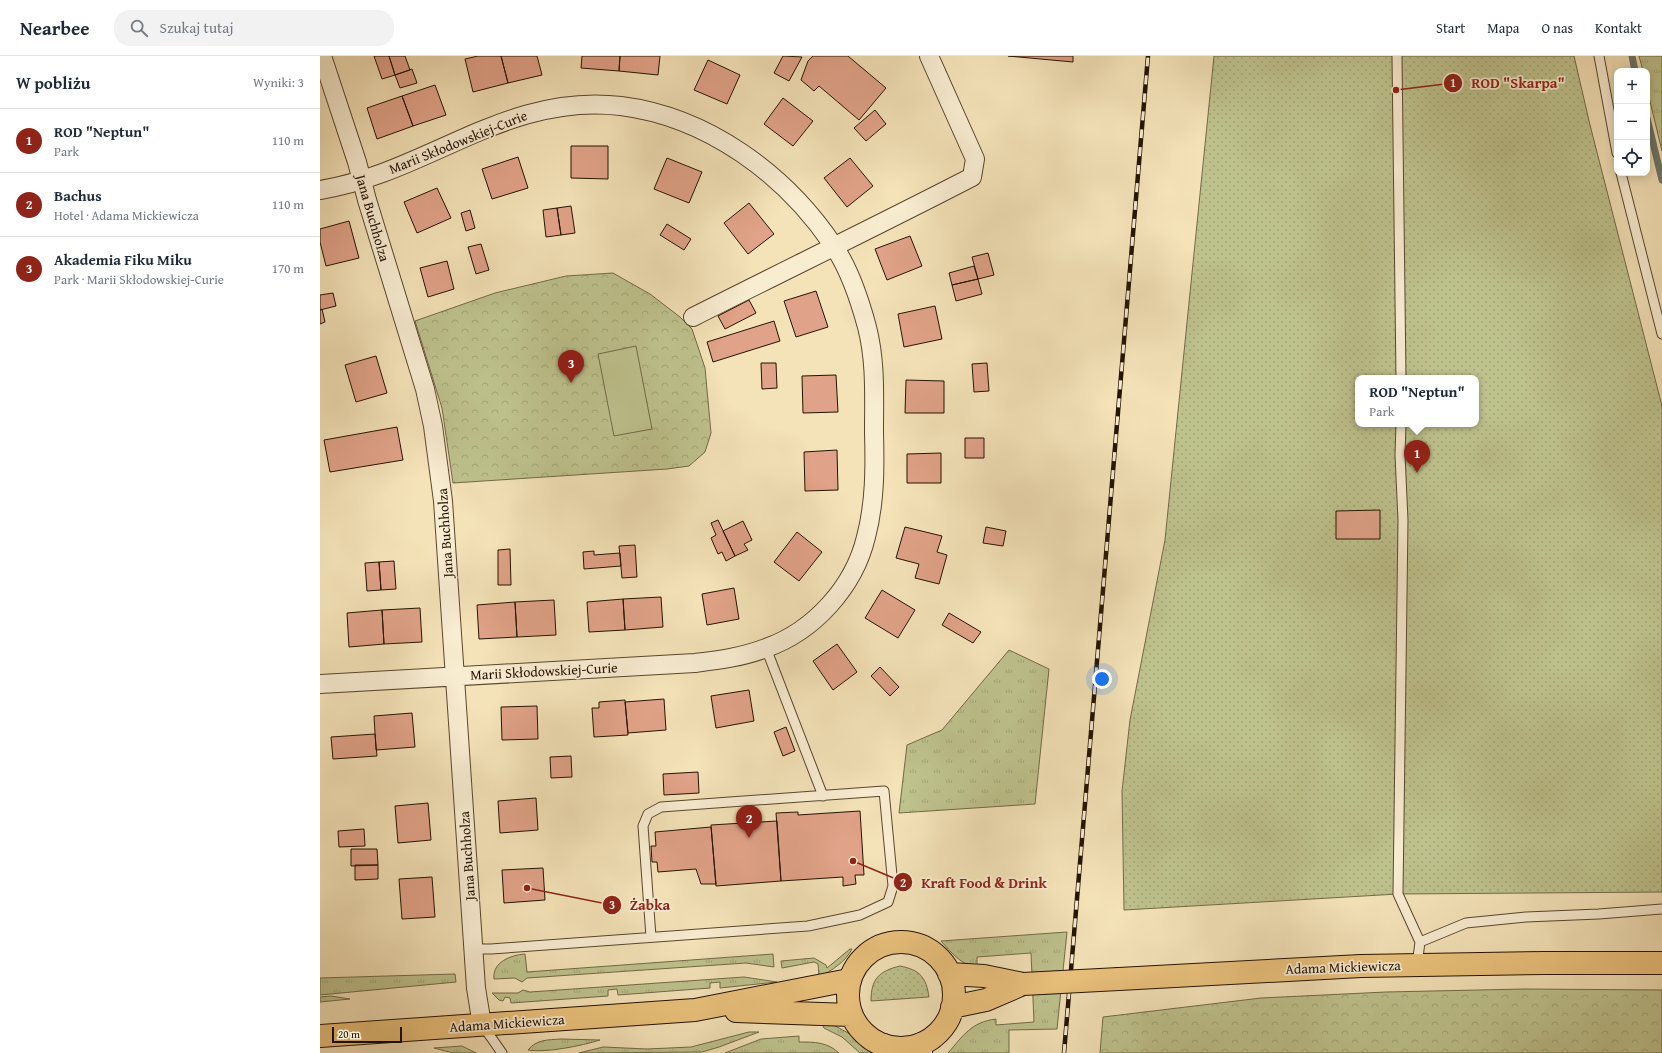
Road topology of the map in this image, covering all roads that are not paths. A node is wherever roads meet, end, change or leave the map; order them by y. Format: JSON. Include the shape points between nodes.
{"nodes":[{"id":1,"x":322,"y":56,"type":"edge"},
{"id":2,"x":929,"y":56,"type":"edge"},
{"id":3,"x":1397,"y":56,"type":"edge"},
{"id":4,"x":1599,"y":56,"type":"edge"},
{"id":5,"x":1615,"y":140,"type":"edge"},
{"id":6,"x":1622,"y":176,"type":"edge"},
{"id":7,"x":362,"y":181,"type":"junction"},
{"id":8,"x":320,"y":190,"type":"edge"},
{"id":9,"x":834,"y":247,"type":"junction"},
{"id":10,"x":693,"y":317,"type":"dead end"},
{"id":11,"x":1662,"y":334,"type":"edge"},
{"id":12,"x":1401,"y":375,"type":"edge"},
{"id":13,"x":1401,"y":427,"type":"edge"},
{"id":14,"x":766,"y":648,"type":"junction"},
{"id":15,"x":455,"y":675,"type":"junction"},
{"id":16,"x":320,"y":684,"type":"edge"},
{"id":17,"x":823,"y":796,"type":"junction"},
{"id":18,"x":1662,"y":909,"type":"edge"},
{"id":19,"x":651,"y":937,"type":"junction"},
{"id":20,"x":1420,"y":942,"type":"junction"},
{"id":21,"x":474,"y":949,"type":"junction"},
{"id":22,"x":1662,"y":963,"type":"edge"},
{"id":23,"x":1417,"y":965,"type":"junction"},
{"id":24,"x":949,"y":974,"type":"junction"},
{"id":25,"x":849,"y":980,"type":"junction"},
{"id":26,"x":1024,"y":984,"type":"junction"},
{"id":27,"x":952,"y":1007,"type":"junction"},
{"id":28,"x":695,"y":1010,"type":"junction"},
{"id":29,"x":851,"y":1015,"type":"junction"},
{"id":30,"x":482,"y":1025,"type":"junction"},
{"id":31,"x":320,"y":1036,"type":"edge"},
{"id":32,"x":921,"y":1048,"type":"edge"},
{"id":33,"x":885,"y":1049,"type":"edge"},
{"id":34,"x":502,"y":1053,"type":"edge"}],
"edges":[{"from":1,"to":7,"type":"street","name":"Jana Buchholza"},
{"from":2,"to":9,"type":"street","via":[[975,159],[972,177]]},
{"from":3,"to":12,"type":"lane"},
{"from":4,"to":5,"type":"lane"},
{"from":6,"to":11,"type":"lane"},
{"from":7,"to":8,"type":"street","name":"Marii Skłodowskiej-Curie"},
{"from":7,"to":9,"type":"street","name":"Marii Skłodowskiej-Curie","via":[[480,130],[535,111],[592,104],[619,106],[663,114],[731,146],[774,178],[796,199]]},
{"from":7,"to":15,"type":"street","name":"Jana Buchholza","via":[[425,389],[433,426],[443,501]]},
{"from":9,"to":10,"type":"street"},
{"from":9,"to":14,"type":"street","name":"Marii Skłodowskiej-Curie","via":[[855,289],[872,349],[875,476],[869,523],[858,561],[839,594],[810,623],[783,641]]},
{"from":13,"to":20,"type":"lane","via":[[1403,520],[1398,894]]},
{"from":14,"to":15,"type":"street","name":"Marii Skłodowskiej-Curie","via":[[745,655],[695,663]]},
{"from":14,"to":17,"type":"lane"},
{"from":15,"to":16,"type":"street","name":"Marii Skłodowskiej-Curie"},
{"from":15,"to":21,"type":"street","name":"Jana Buchholza"},
{"from":17,"to":19,"type":"lane","via":[[661,807],[648,814],[643,826]]},
{"from":17,"to":19,"type":"lane","via":[[884,792],[893,886],[888,902],[860,915],[808,926]]},
{"from":18,"to":20,"type":"lane","via":[[1466,923]]},
{"from":19,"to":21,"type":"lane"},
{"from":20,"to":23,"type":"lane"},
{"from":21,"to":30,"type":"street","name":"Jana Buchholza","via":[[476,988]]},
{"from":22,"to":23,"type":"main road","name":"Adama Mickiewicza"},
{"from":23,"to":26,"type":"main road","name":"Adama Mickiewicza","bridge":true},
{"from":24,"to":25,"type":"main road","via":[[941,961],[928,950],[914,944],[897,942],[868,953],[857,965]]},
{"from":24,"to":26,"type":"main road","name":"Adama Mickiewicza","via":[[984,976]]},
{"from":24,"to":27,"type":"main road","via":[[953,990]]},
{"from":25,"to":28,"type":"main road","name":"Adama Mickiewicza"},
{"from":25,"to":29,"type":"main road","via":[[847,997]]},
{"from":26,"to":27,"type":"main road","name":"Adama Mickiewicza","via":[[986,1000]]},
{"from":27,"to":32,"type":"main road","via":[[941,1029]]},
{"from":28,"to":29,"type":"main road","name":"Adama Mickiewicza"},
{"from":28,"to":30,"type":"main road","name":"Adama Mickiewicza"},
{"from":29,"to":33,"type":"main road","via":[[864,1034]]},
{"from":30,"to":31,"type":"main road","name":"Adama Mickiewicza"},
{"from":30,"to":34,"type":"lane"},
{"from":32,"to":33,"type":"main road"}]}
